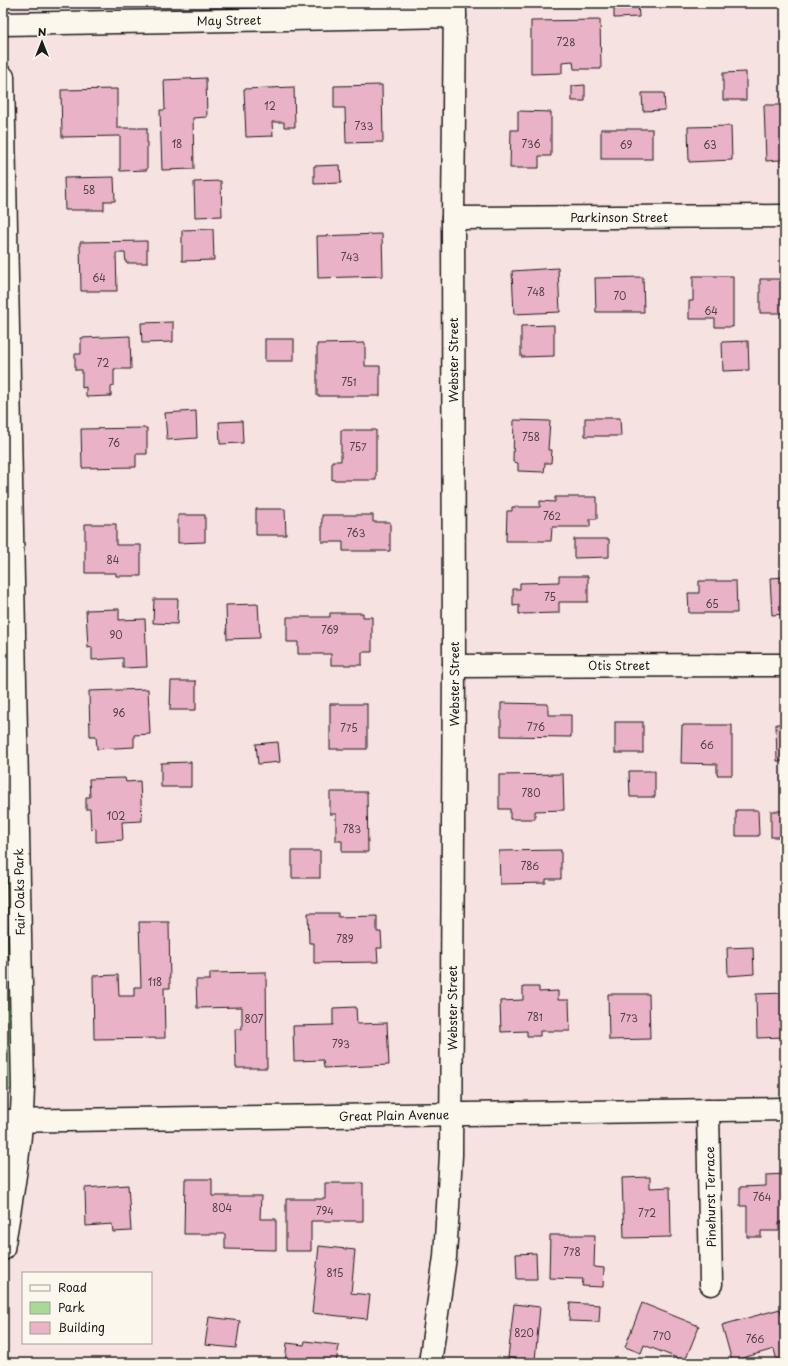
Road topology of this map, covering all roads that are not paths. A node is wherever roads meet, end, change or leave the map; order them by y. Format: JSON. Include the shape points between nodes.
{"nodes":[{"id":1,"x":455,"y":9,"type":"edge"},
{"id":2,"x":3,"y":24,"type":"edge"},
{"id":3,"x":3,"y":77,"type":"edge"},
{"id":4,"x":785,"y":216,"type":"edge"},
{"id":5,"x":453,"y":218,"type":"junction"},
{"id":6,"x":8,"y":551,"type":"edge"},
{"id":7,"x":785,"y":665,"type":"edge"},
{"id":8,"x":454,"y":666,"type":"junction"},
{"id":9,"x":785,"y":1109,"type":"edge"},
{"id":10,"x":708,"y":1110,"type":"junction"},
{"id":11,"x":452,"y":1114,"type":"junction"},
{"id":12,"x":12,"y":1121,"type":"edge"},
{"id":13,"x":3,"y":1249,"type":"edge"},
{"id":14,"x":711,"y":1284,"type":"dead end"},
{"id":15,"x":430,"y":1363,"type":"edge"}],
"edges":[{"from":1,"to":2,"type":"street","name":"May Street"},
{"from":1,"to":5,"type":"street","name":"Webster Street"},
{"from":3,"to":6,"type":"street","name":"Fair Oaks Park"},
{"from":4,"to":5,"type":"street","name":"Parkinson Street"},
{"from":5,"to":8,"type":"street","name":"Webster Street"},
{"from":6,"to":12,"type":"street","name":"Fair Oaks Park","via":[[23,1079]]},
{"from":7,"to":8,"type":"street","name":"Otis Street"},
{"from":8,"to":11,"type":"street","name":"Webster Street"},
{"from":9,"to":10,"type":"street","name":"Great Plain Avenue"},
{"from":10,"to":11,"type":"street","name":"Great Plain Avenue"},
{"from":10,"to":14,"type":"street","name":"Pinehurst Terrace"},
{"from":11,"to":12,"type":"street","name":"Great Plain Avenue"},
{"from":11,"to":15,"type":"street","name":"Webster Street","via":[[447,1234]]},
{"from":12,"to":13,"type":"street","name":"Fair Oaks Park","via":[[18,1159]]}]}
